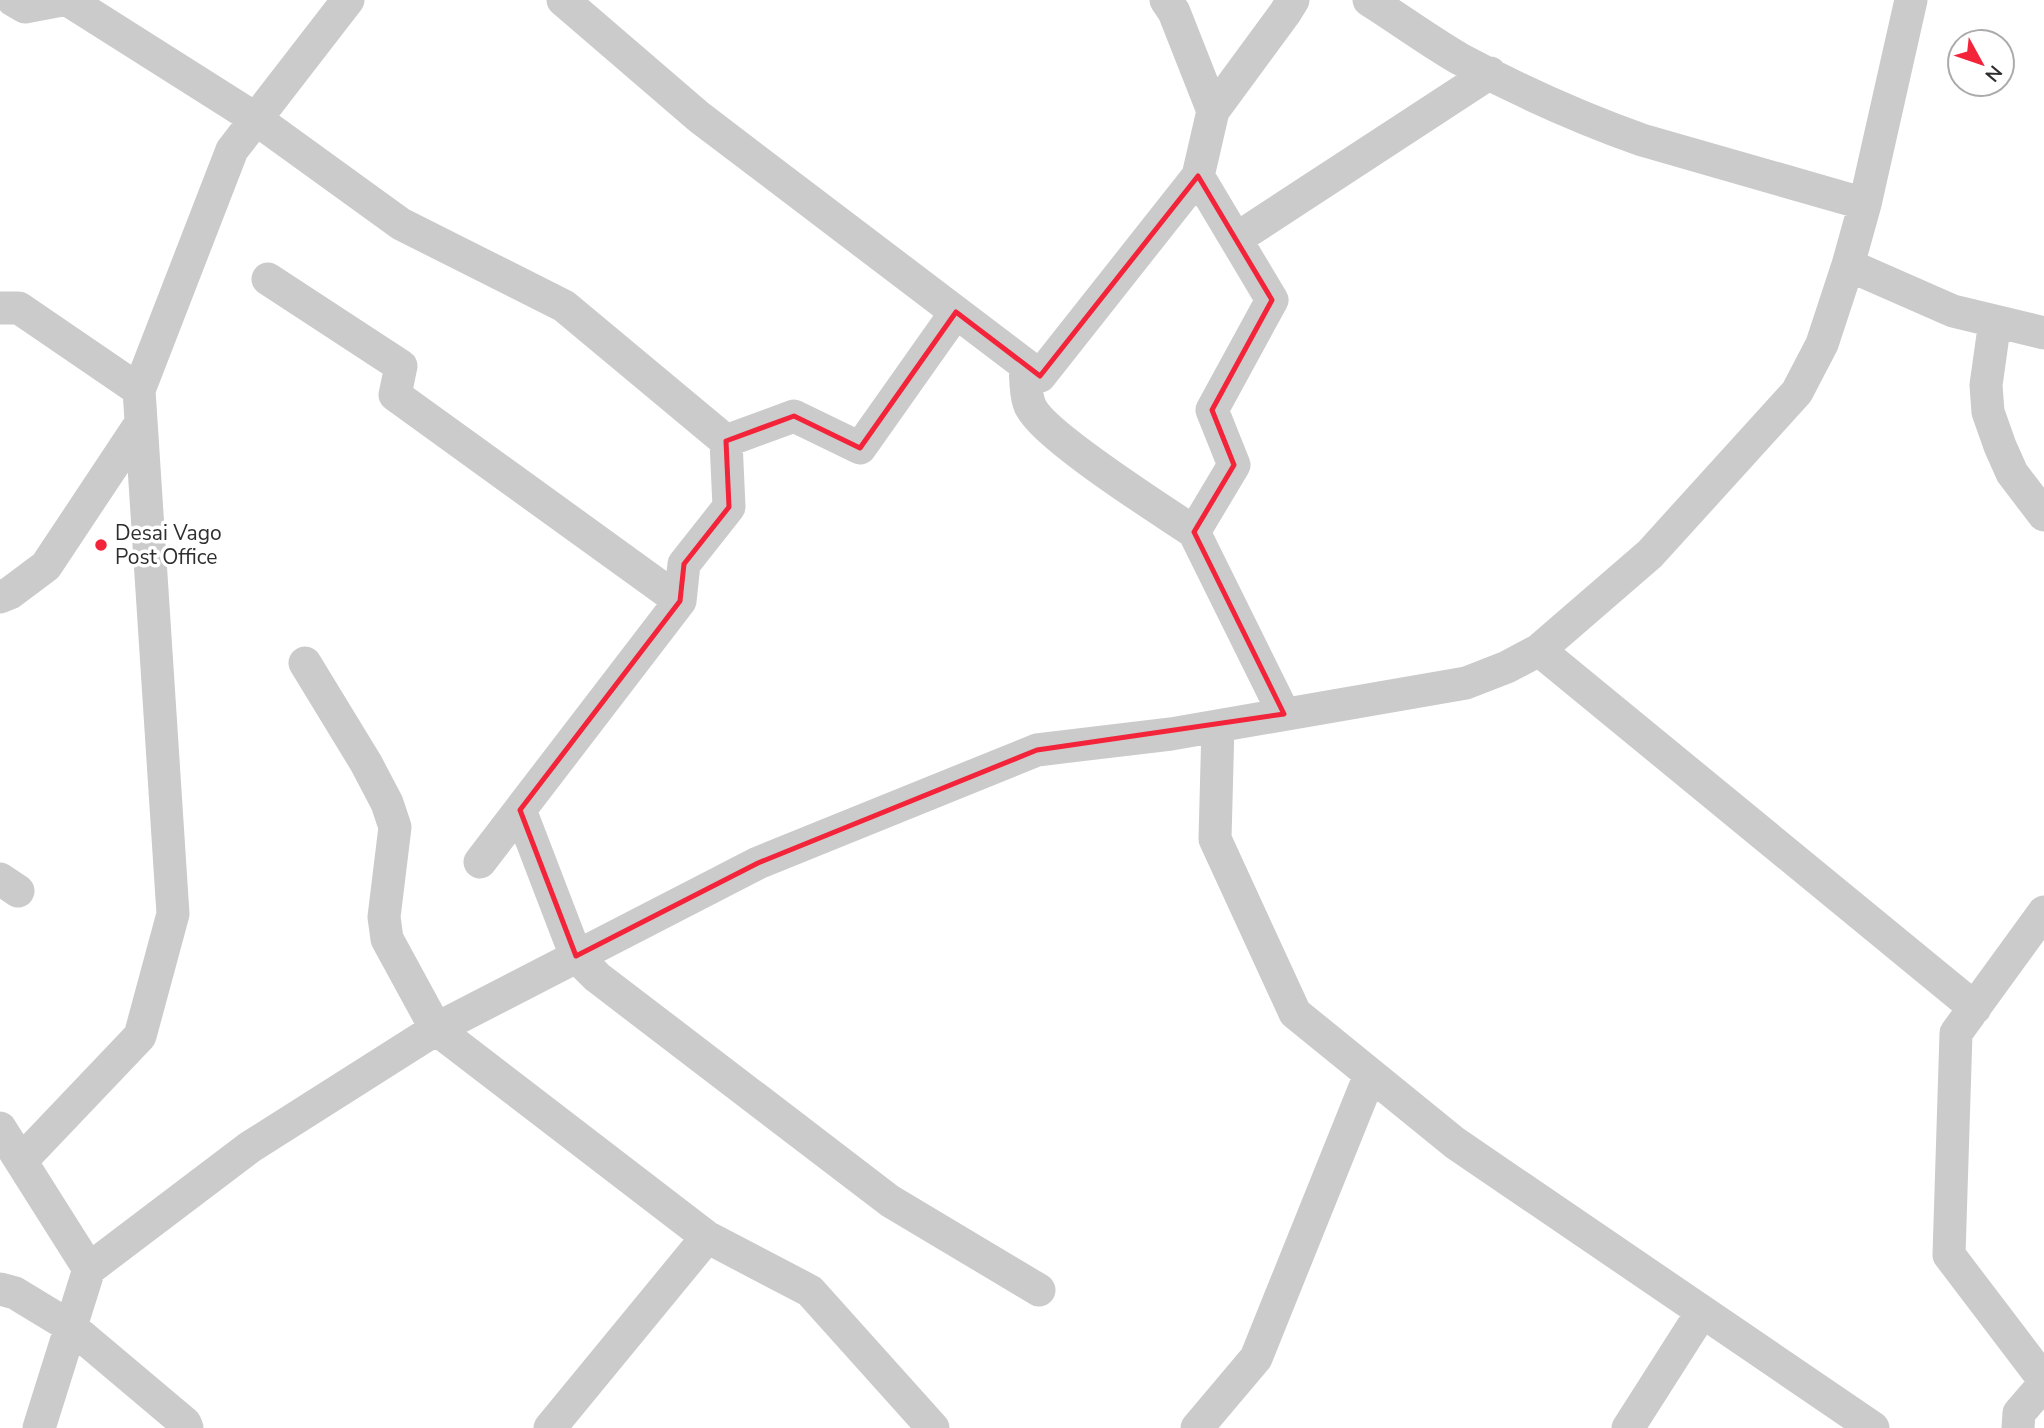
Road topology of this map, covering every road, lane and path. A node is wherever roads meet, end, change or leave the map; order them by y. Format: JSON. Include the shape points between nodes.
{"nodes":[{"id":1,"x":13,"y":0,"type":"edge"},
{"id":2,"x":62,"y":0,"type":"edge"},
{"id":3,"x":68,"y":0,"type":"edge"},
{"id":4,"x":348,"y":0,"type":"edge"},
{"id":5,"x":564,"y":0,"type":"edge"},
{"id":6,"x":1293,"y":0,"type":"edge"},
{"id":7,"x":1369,"y":0,"type":"edge"},
{"id":8,"x":1911,"y":0,"type":"edge"},
{"id":9,"x":1174,"y":4,"type":"edge"},
{"id":10,"x":1490,"y":74,"type":"junction"},
{"id":11,"x":1213,"y":111,"type":"junction"},
{"id":12,"x":256,"y":118,"type":"junction"},
{"id":13,"x":1198,"y":176,"type":"junction"},
{"id":14,"x":1865,"y":204,"type":"junction"},
{"id":15,"x":1236,"y":239,"type":"junction"},
{"id":16,"x":1848,"y":265,"type":"junction"},
{"id":17,"x":268,"y":279,"type":"dead end"},
{"id":18,"x":0,"y":308,"type":"edge"},
{"id":19,"x":956,"y":312,"type":"junction"},
{"id":20,"x":1995,"y":321,"type":"junction"},
{"id":21,"x":2044,"y":333,"type":"edge"},
{"id":22,"x":1025,"y":365,"type":"junction"},
{"id":23,"x":139,"y":390,"type":"junction"},
{"id":24,"x":141,"y":423,"type":"junction"},
{"id":25,"x":726,"y":441,"type":"junction"},
{"id":26,"x":2044,"y":515,"type":"edge"},
{"id":27,"x":1194,"y":532,"type":"junction"},
{"id":28,"x":0,"y":597,"type":"edge"},
{"id":29,"x":680,"y":601,"type":"junction"},
{"id":30,"x":1539,"y":650,"type":"junction"},
{"id":31,"x":305,"y":663,"type":"dead end"},
{"id":32,"x":1283,"y":713,"type":"junction"},
{"id":33,"x":1218,"y":726,"type":"junction"},
{"id":34,"x":520,"y":810,"type":"junction"},
{"id":35,"x":480,"y":862,"type":"dead end"},
{"id":36,"x":2044,"y":912,"type":"edge"},
{"id":37,"x":576,"y":956,"type":"junction"},
{"id":38,"x":1975,"y":1007,"type":"junction"},
{"id":39,"x":436,"y":1029,"type":"junction"},
{"id":40,"x":1370,"y":1074,"type":"junction"},
{"id":41,"x":0,"y":1128,"type":"edge"},
{"id":42,"x":21,"y":1161,"type":"junction"},
{"id":43,"x":707,"y":1237,"type":"junction"},
{"id":44,"x":89,"y":1269,"type":"junction"},
{"id":45,"x":0,"y":1289,"type":"edge"},
{"id":46,"x":1040,"y":1290,"type":"dead end"},
{"id":47,"x":1702,"y":1312,"type":"junction"},
{"id":48,"x":71,"y":1327,"type":"junction"},
{"id":49,"x":2044,"y":1382,"type":"edge"},
{"id":50,"x":39,"y":1428,"type":"edge"},
{"id":51,"x":187,"y":1428,"type":"edge"},
{"id":52,"x":550,"y":1428,"type":"edge"},
{"id":53,"x":933,"y":1428,"type":"edge"},
{"id":54,"x":1198,"y":1428,"type":"edge"},
{"id":55,"x":1628,"y":1428,"type":"edge"},
{"id":56,"x":1873,"y":1428,"type":"edge"},
{"id":57,"x":2018,"y":1428,"type":"edge"}],
"edges":[{"from":1,"to":2,"type":"street","via":[[24,7]]},
{"from":3,"to":12,"type":"street"},
{"from":4,"to":12,"type":"street"},
{"from":5,"to":19,"type":"street","via":[[699,117]]},
{"from":6,"to":11,"type":"street"},
{"from":7,"to":10,"type":"street"},
{"from":8,"to":14,"type":"street"},
{"from":9,"to":11,"type":"street"},
{"from":10,"to":14,"type":"street","via":[[1610,129]]},
{"from":10,"to":15,"type":"street"},
{"from":11,"to":13,"type":"street"},
{"from":12,"to":23,"type":"street","via":[[232,150]]},
{"from":12,"to":25,"type":"street","via":[[401,225],[564,306]]},
{"from":13,"to":15,"type":"street"},
{"from":13,"to":22,"type":"street","via":[[1040,376]]},
{"from":14,"to":16,"type":"street"},
{"from":15,"to":27,"type":"street","via":[[1272,300],[1212,410],[1234,465]]},
{"from":16,"to":20,"type":"street","via":[[1953,311]]},
{"from":16,"to":30,"type":"street","via":[[1822,344],[1797,392],[1650,554]]},
{"from":17,"to":29,"type":"street","via":[[401,366],[395,395]]},
{"from":18,"to":23,"type":"street","via":[[19,308]]},
{"from":19,"to":22,"type":"street"},
{"from":19,"to":25,"type":"street","via":[[860,448],[794,416]]},
{"from":20,"to":21,"type":"street"},
{"from":20,"to":26,"type":"street","via":[[1986,385],[1988,412],[2012,473]]},
{"from":22,"to":27,"type":"street","via":[[1029,404],[1040,421]]},
{"from":23,"to":24,"type":"street"},
{"from":24,"to":28,"type":"street","via":[[46,566]]},
{"from":24,"to":42,"type":"street","via":[[173,914],[140,1036]]},
{"from":25,"to":29,"type":"street","via":[[729,507],[684,564]]},
{"from":27,"to":32,"type":"street"},
{"from":29,"to":34,"type":"street"},
{"from":30,"to":32,"type":"street","via":[[1465,683]]},
{"from":30,"to":38,"type":"street"},
{"from":31,"to":39,"type":"street","via":[[387,803],[395,827],[384,917],[387,939]]},
{"from":32,"to":33,"type":"street"},
{"from":33,"to":37,"type":"street","via":[[1037,750],[758,863]]},
{"from":33,"to":40,"type":"street","via":[[1215,839],[1295,1013]]},
{"from":34,"to":35,"type":"street"},
{"from":34,"to":37,"type":"street"},
{"from":36,"to":38,"type":"street"},
{"from":37,"to":39,"type":"street"},
{"from":37,"to":46,"type":"street","via":[[597,977],[890,1201]]},
{"from":38,"to":49,"type":"street","via":[[1956,1033],[1949,1255]]},
{"from":39,"to":43,"type":"street"},
{"from":39,"to":44,"type":"street","via":[[250,1147]]},
{"from":40,"to":47,"type":"street","via":[[1455,1143]]},
{"from":40,"to":54,"type":"street","via":[[1256,1358]]},
{"from":41,"to":42,"type":"street"},
{"from":42,"to":44,"type":"street"},
{"from":43,"to":52,"type":"street"},
{"from":43,"to":53,"type":"street","via":[[810,1290]]},
{"from":44,"to":48,"type":"street"},
{"from":45,"to":48,"type":"street","via":[[15,1293]]},
{"from":47,"to":55,"type":"street"},
{"from":47,"to":56,"type":"street"},
{"from":48,"to":50,"type":"street"},
{"from":48,"to":51,"type":"street"},
{"from":49,"to":57,"type":"street","via":[[2019,1413]]}]}
